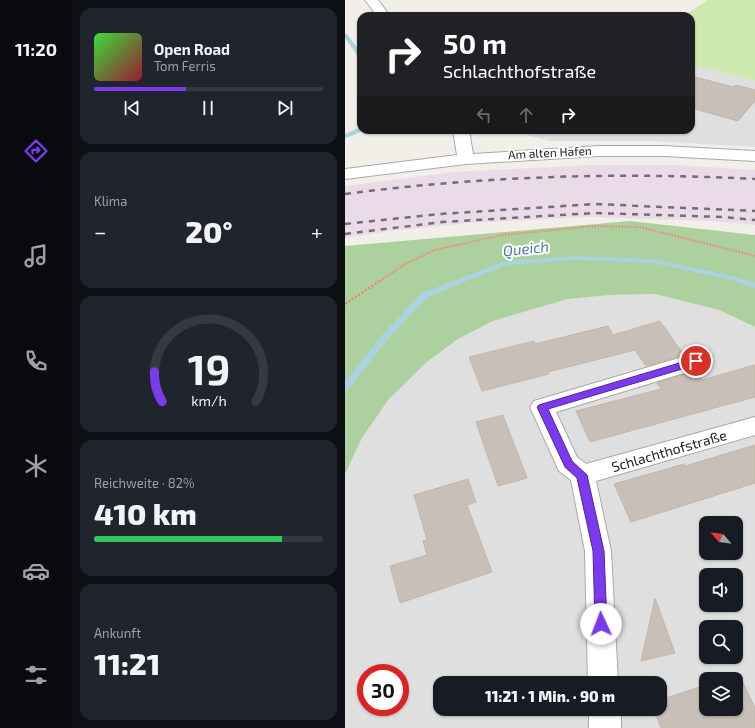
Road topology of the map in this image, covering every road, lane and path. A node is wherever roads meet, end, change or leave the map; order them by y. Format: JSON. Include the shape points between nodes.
{"nodes":[{"id":1,"x":371,"y":0,"type":"edge"},
{"id":2,"x":381,"y":12,"type":"edge"},
{"id":3,"x":462,"y":134,"type":"edge"},
{"id":4,"x":755,"y":156,"type":"edge"},
{"id":5,"x":466,"y":158,"type":"junction"},
{"id":6,"x":345,"y":174,"type":"edge"},
{"id":7,"x":755,"y":256,"type":"edge"},
{"id":8,"x":345,"y":304,"type":"edge"},
{"id":9,"x":696,"y":361,"type":"dead end"},
{"id":10,"x":755,"y":426,"type":"edge"},
{"id":11,"x":582,"y":475,"type":"junction"},
{"id":12,"x":603,"y":676,"type":"edge"},
{"id":13,"x":605,"y":716,"type":"edge"},
{"id":14,"x":605,"y":728,"type":"edge"}],
"edges":[{"from":1,"to":2,"type":"street"},
{"from":3,"to":5,"type":"street"},
{"from":4,"to":5,"type":"street","name":"Am alten Hafen","via":[[663,151],[599,151]]},
{"from":5,"to":6,"type":"street","name":"Am alten Hafen"},
{"from":7,"to":8,"type":"path","via":[[639,227],[596,226],[502,235],[435,250],[405,264]]},
{"from":9,"to":11,"type":"street","via":[[542,407],[568,464]]},
{"from":10,"to":11,"type":"street","name":"Schlachthofstraße"},
{"from":11,"to":12,"type":"street","via":[[598,551]]},
{"from":13,"to":14,"type":"street"}]}
